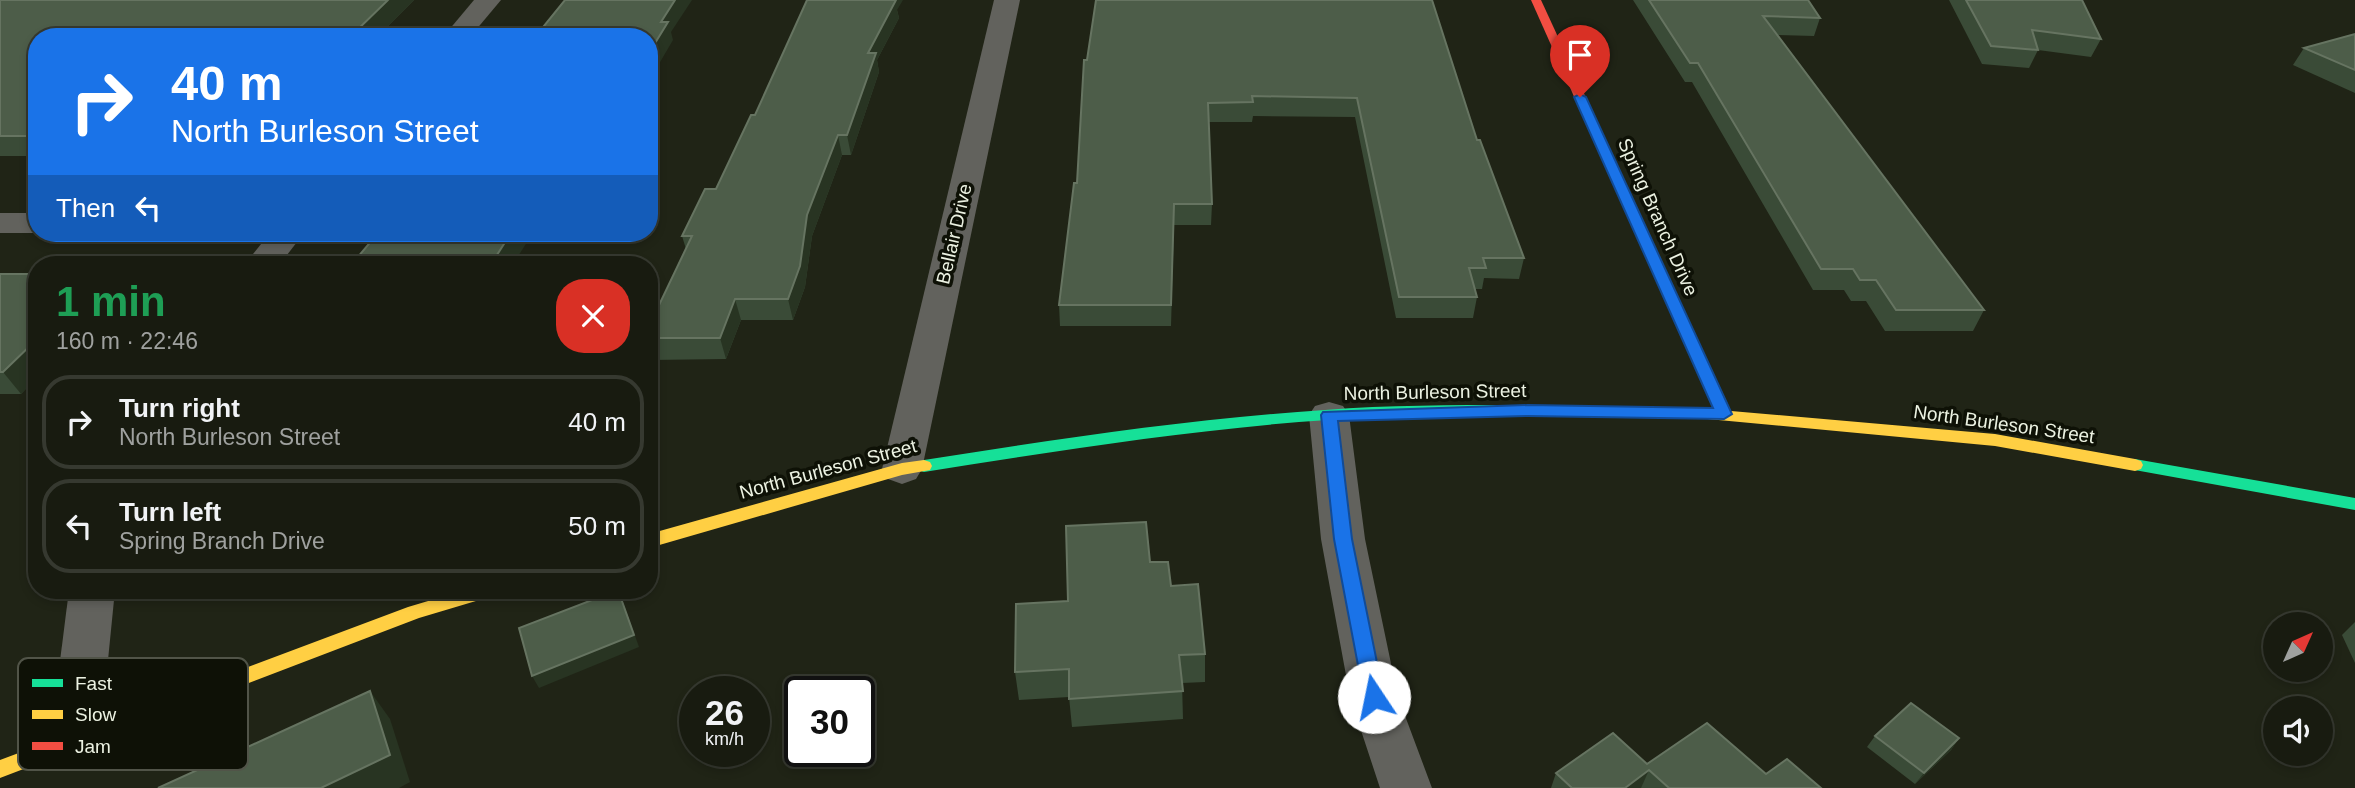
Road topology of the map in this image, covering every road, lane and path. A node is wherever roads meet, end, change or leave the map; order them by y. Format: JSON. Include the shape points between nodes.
{"nodes":[{"id":1,"x":488,"y":0,"type":"edge"},
{"id":2,"x":1007,"y":0,"type":"edge"},
{"id":3,"x":1536,"y":0,"type":"edge"},
{"id":4,"x":464,"y":28,"type":"edge"},
{"id":5,"x":0,"y":223,"type":"edge"},
{"id":6,"x":28,"y":223,"type":"edge"},
{"id":7,"x":280,"y":242,"type":"edge"},
{"id":8,"x":268,"y":256,"type":"edge"},
{"id":9,"x":1724,"y":414,"type":"junction"},
{"id":10,"x":1329,"y":415,"type":"junction"},
{"id":11,"x":902,"y":468,"type":"junction"},
{"id":12,"x":2355,"y":504,"type":"edge"},
{"id":13,"x":658,"y":538,"type":"edge"},
{"id":14,"x":91,"y":599,"type":"edge"},
{"id":15,"x":459,"y":599,"type":"edge"},
{"id":16,"x":84,"y":658,"type":"edge"},
{"id":17,"x":248,"y":675,"type":"edge"},
{"id":18,"x":18,"y":762,"type":"edge"},
{"id":19,"x":0,"y":769,"type":"edge"},
{"id":20,"x":1406,"y":788,"type":"edge"}],
"edges":[{"from":1,"to":4,"type":"street"},
{"from":2,"to":11,"type":"street","name":"Bellair Drive"},
{"from":3,"to":9,"type":"street","name":"Spring Branch Drive"},
{"from":5,"to":6,"type":"street"},
{"from":7,"to":8,"type":"street"},
{"from":9,"to":10,"type":"street","name":"North Burleson Street"},
{"from":9,"to":12,"type":"street","name":"North Burleson Street","via":[[1995,440]]},
{"from":10,"to":11,"type":"street","name":"North Burleson Street","via":[[1114,437]]},
{"from":10,"to":20,"type":"street","via":[[1343,539],[1374,697]]},
{"from":11,"to":13,"type":"street","name":"North Burleson Street"},
{"from":14,"to":16,"type":"street"},
{"from":15,"to":17,"type":"street"},
{"from":18,"to":19,"type":"street"}]}
